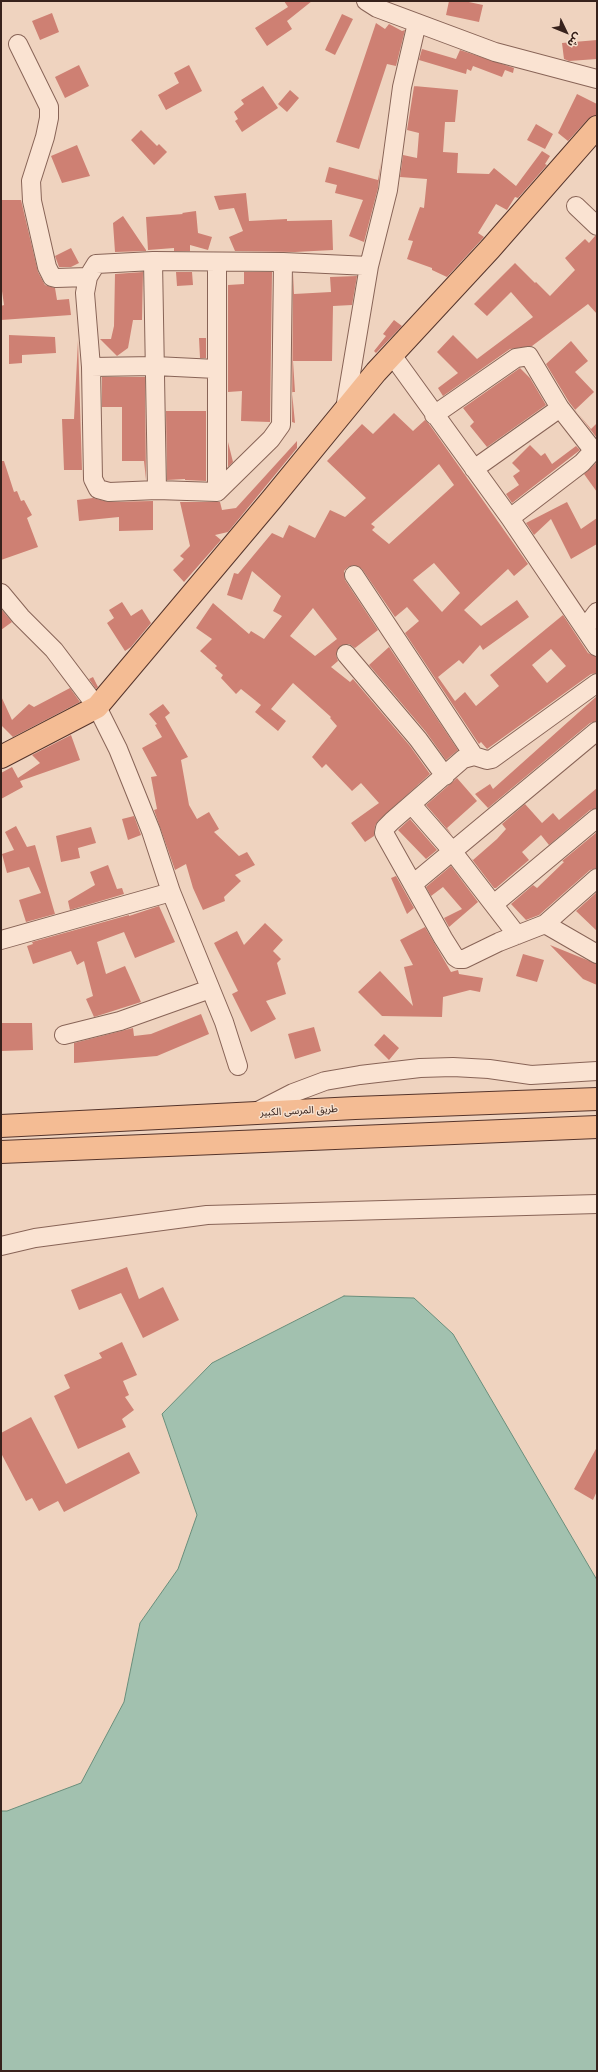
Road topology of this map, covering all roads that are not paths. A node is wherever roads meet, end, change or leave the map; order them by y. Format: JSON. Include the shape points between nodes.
{"nodes":[{"id":1,"x":366,"y":1,"type":"edge"},
{"id":2,"x":417,"y":23,"type":"junction"},
{"id":3,"x":18,"y":44,"type":"dead end"},
{"id":4,"x":597,"y":79,"type":"edge"},
{"id":5,"x":597,"y":127,"type":"edge"},
{"id":6,"x":576,"y":206,"type":"dead end"},
{"id":7,"x":597,"y":226,"type":"edge"},
{"id":8,"x":153,"y":261,"type":"junction"},
{"id":9,"x":217,"y":262,"type":"junction"},
{"id":10,"x":283,"y":262,"type":"junction"},
{"id":11,"x":369,"y":266,"type":"junction"},
{"id":12,"x":88,"y":277,"type":"junction"},
{"id":13,"x":392,"y":355,"type":"junction"},
{"id":14,"x":155,"y":366,"type":"junction"},
{"id":15,"x":92,"y":367,"type":"junction"},
{"id":16,"x":216,"y":370,"type":"junction"},
{"id":17,"x":560,"y":408,"type":"junction"},
{"id":18,"x":345,"y":409,"type":"junction"},
{"id":19,"x":434,"y":415,"type":"junction"},
{"id":20,"x":474,"y":469,"type":"junction"},
{"id":21,"x":157,"y":490,"type":"junction"},
{"id":22,"x":217,"y":492,"type":"junction"},
{"id":23,"x":510,"y":518,"type":"junction"},
{"id":24,"x":354,"y":574,"type":"dead end"},
{"id":25,"x":1,"y":594,"type":"edge"},
{"id":26,"x":597,"y":612,"type":"edge"},
{"id":27,"x":584,"y":628,"type":"junction"},
{"id":28,"x":597,"y":647,"type":"edge"},
{"id":29,"x":346,"y":654,"type":"dead end"},
{"id":30,"x":597,"y":683,"type":"edge"},
{"id":31,"x":97,"y":707,"type":"junction"},
{"id":32,"x":597,"y":730,"type":"edge"},
{"id":33,"x":474,"y":756,"type":"junction"},
{"id":34,"x":1,"y":757,"type":"edge"},
{"id":35,"x":445,"y":776,"type":"junction"},
{"id":36,"x":412,"y":805,"type":"junction"},
{"id":37,"x":597,"y":818,"type":"edge"},
{"id":38,"x":453,"y":852,"type":"junction"},
{"id":39,"x":597,"y":878,"type":"edge"},
{"id":40,"x":413,"y":884,"type":"junction"},
{"id":41,"x":171,"y":892,"type":"junction"},
{"id":42,"x":494,"y":904,"type":"junction"},
{"id":43,"x":545,"y":924,"type":"junction"},
{"id":44,"x":517,"y":935,"type":"junction"},
{"id":45,"x":1,"y":940,"type":"edge"},
{"id":46,"x":597,"y":954,"type":"edge"},
{"id":47,"x":210,"y":989,"type":"junction"},
{"id":48,"x":64,"y":1035,"type":"dead end"},
{"id":49,"x":238,"y":1066,"type":"dead end"},
{"id":50,"x":597,"y":1071,"type":"edge"},
{"id":51,"x":597,"y":1099,"type":"edge"},
{"id":52,"x":256,"y":1113,"type":"junction"},
{"id":53,"x":1,"y":1126,"type":"edge"},
{"id":54,"x":597,"y":1127,"type":"edge"},
{"id":55,"x":1,"y":1152,"type":"edge"},
{"id":56,"x":597,"y":1204,"type":"edge"},
{"id":57,"x":1,"y":1246,"type":"edge"}],
"edges":[{"from":1,"to":2,"type":"street","via":[[377,8]]},
{"from":2,"to":4,"type":"street","via":[[495,52]]},
{"from":2,"to":11,"type":"street","via":[[402,87],[388,190]]},
{"from":3,"to":12,"type":"street","via":[[49,107],[45,137],[31,181],[32,201],[47,267],[52,277],[56,278]]},
{"from":5,"to":13,"type":"main road","via":[[490,249]]},
{"from":6,"to":7,"type":"street"},
{"from":8,"to":9,"type":"street"},
{"from":8,"to":12,"type":"street","via":[[98,263]]},
{"from":8,"to":14,"type":"street"},
{"from":9,"to":10,"type":"street"},
{"from":9,"to":16,"type":"street"},
{"from":10,"to":11,"type":"street"},
{"from":10,"to":22,"type":"street","via":[[281,425],[271,439]]},
{"from":11,"to":18,"type":"street"},
{"from":12,"to":15,"type":"street","via":[[85,293]]},
{"from":13,"to":18,"type":"main road"},
{"from":13,"to":19,"type":"street"},
{"from":14,"to":15,"type":"street"},
{"from":14,"to":16,"type":"street"},
{"from":14,"to":21,"type":"street"},
{"from":15,"to":21,"type":"street","via":[[95,486],[108,492]]},
{"from":16,"to":22,"type":"street"},
{"from":17,"to":19,"type":"street","via":[[529,356],[524,356],[516,358]]},
{"from":17,"to":20,"type":"street"},
{"from":17,"to":23,"type":"street","via":[[592,452],[582,463]]},
{"from":18,"to":31,"type":"main road","via":[[272,500]]},
{"from":19,"to":20,"type":"street"},
{"from":20,"to":23,"type":"street"},
{"from":21,"to":22,"type":"street"},
{"from":23,"to":27,"type":"street"},
{"from":24,"to":33,"type":"street"},
{"from":25,"to":31,"type":"street","via":[[54,650]]},
{"from":26,"to":27,"type":"street"},
{"from":27,"to":28,"type":"street"},
{"from":29,"to":35,"type":"street","via":[[418,739]]},
{"from":30,"to":33,"type":"street","via":[[492,759]]},
{"from":31,"to":34,"type":"main road"},
{"from":31,"to":41,"type":"street","via":[[118,750]]},
{"from":32,"to":38,"type":"street"},
{"from":33,"to":35,"type":"street","via":[[463,759]]},
{"from":35,"to":36,"type":"street"},
{"from":36,"to":38,"type":"street"},
{"from":36,"to":40,"type":"street","via":[[392,821],[384,833]]},
{"from":37,"to":42,"type":"street"},
{"from":38,"to":40,"type":"street"},
{"from":38,"to":42,"type":"street"},
{"from":39,"to":43,"type":"street"},
{"from":40,"to":44,"type":"street","via":[[458,959],[464,959]]},
{"from":41,"to":45,"type":"street"},
{"from":41,"to":47,"type":"street"},
{"from":42,"to":44,"type":"street"},
{"from":43,"to":44,"type":"street"},
{"from":43,"to":46,"type":"street"},
{"from":47,"to":48,"type":"street","via":[[120,1021]]},
{"from":47,"to":49,"type":"street"},
{"from":50,"to":52,"type":"street","via":[[531,1075],[453,1067],[360,1075],[325,1081],[293,1093]]},
{"from":51,"to":52,"type":"main road","name":"طريق المرسى الكبير"},
{"from":52,"to":53,"type":"main road","name":"طريق المرسى الكبير"},
{"from":54,"to":55,"type":"main road"},
{"from":56,"to":57,"type":"street","via":[[207,1215],[36,1238]]}]}
